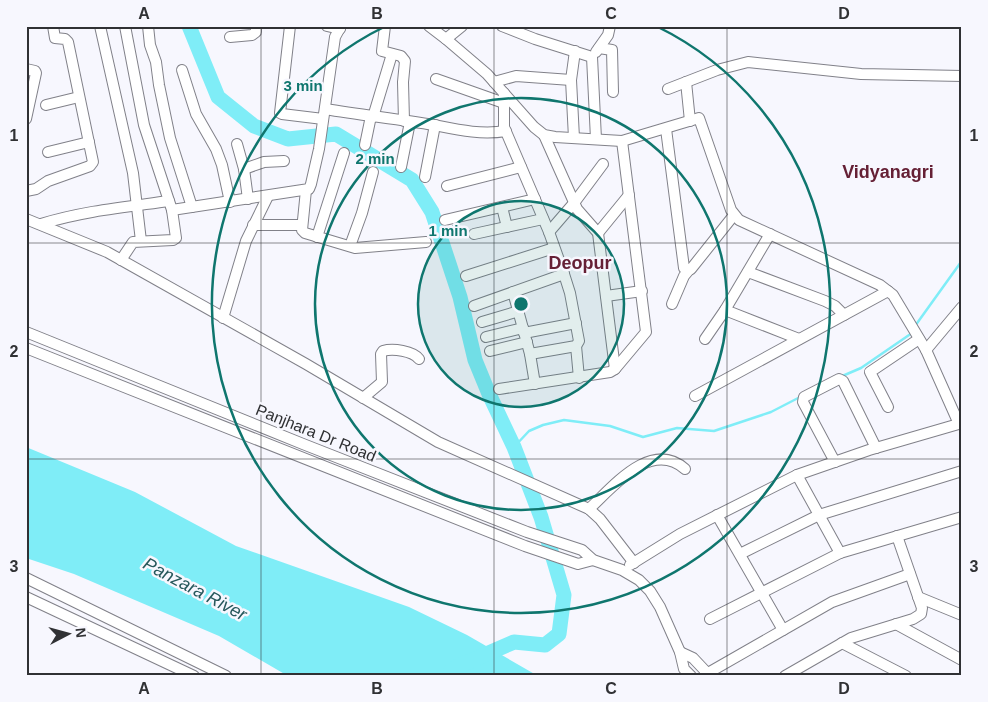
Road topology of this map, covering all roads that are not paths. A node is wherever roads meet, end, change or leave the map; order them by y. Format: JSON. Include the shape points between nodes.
{"nodes":[{"id":1,"x":52,"y":26,"type":"edge"},
{"id":2,"x":100,"y":26,"type":"edge"},
{"id":3,"x":125,"y":26,"type":"edge"},
{"id":4,"x":148,"y":26,"type":"edge"},
{"id":5,"x":256,"y":26,"type":"edge"},
{"id":6,"x":290,"y":26,"type":"edge"},
{"id":7,"x":327,"y":26,"type":"edge"},
{"id":8,"x":385,"y":26,"type":"edge"},
{"id":9,"x":429,"y":26,"type":"edge"},
{"id":10,"x":462,"y":26,"type":"edge"},
{"id":11,"x":502,"y":26,"type":"edge"},
{"id":12,"x":610,"y":26,"type":"edge"},
{"id":13,"x":340,"y":28,"type":"edge"},
{"id":14,"x":450,"y":33,"type":"edge"},
{"id":15,"x":230,"y":37,"type":"dead end"},
{"id":16,"x":575,"y":50,"type":"junction"},
{"id":17,"x":596,"y":52,"type":"junction"},
{"id":18,"x":392,"y":54,"type":"junction"},
{"id":19,"x":26,"y":69,"type":"edge"},
{"id":20,"x":182,"y":70,"type":"dead end"},
{"id":21,"x":962,"y":76,"type":"edge"},
{"id":22,"x":436,"y":79,"type":"dead end"},
{"id":23,"x":571,"y":80,"type":"junction"},
{"id":24,"x":494,"y":82,"type":"junction"},
{"id":25,"x":686,"y":82,"type":"junction"},
{"id":26,"x":668,"y":89,"type":"dead end"},
{"id":27,"x":612,"y":92,"type":"dead end"},
{"id":28,"x":79,"y":97,"type":"junction"},
{"id":29,"x":504,"y":98,"type":"junction"},
{"id":30,"x":46,"y":105,"type":"dead end"},
{"id":31,"x":372,"y":117,"type":"junction"},
{"id":32,"x":323,"y":119,"type":"junction"},
{"id":33,"x":26,"y":120,"type":"edge"},
{"id":34,"x":407,"y":121,"type":"junction"},
{"id":35,"x":690,"y":121,"type":"junction"},
{"id":36,"x":435,"y":125,"type":"junction"},
{"id":37,"x":666,"y":129,"type":"junction"},
{"id":38,"x":506,"y":131,"type":"junction"},
{"id":39,"x":544,"y":134,"type":"junction"},
{"id":40,"x":574,"y":138,"type":"junction"},
{"id":41,"x":596,"y":139,"type":"junction"},
{"id":42,"x":622,"y":140,"type":"junction"},
{"id":43,"x":89,"y":142,"type":"junction"},
{"id":44,"x":237,"y":144,"type":"dead end"},
{"id":45,"x":365,"y":145,"type":"dead end"},
{"id":46,"x":48,"y":152,"type":"dead end"},
{"id":47,"x":344,"y":153,"type":"dead end"},
{"id":48,"x":284,"y":161,"type":"dead end"},
{"id":49,"x":603,"y":164,"type":"dead end"},
{"id":50,"x":402,"y":166,"type":"dead end"},
{"id":51,"x":521,"y":167,"type":"junction"},
{"id":52,"x":244,"y":169,"type":"junction"},
{"id":53,"x":373,"y":172,"type":"dead end"},
{"id":54,"x":425,"y":177,"type":"dead end"},
{"id":55,"x":448,"y":186,"type":"dead end"},
{"id":56,"x":306,"y":190,"type":"junction"},
{"id":57,"x":26,"y":191,"type":"edge"},
{"id":58,"x":629,"y":195,"type":"junction"},
{"id":59,"x":268,"y":196,"type":"junction"},
{"id":60,"x":248,"y":199,"type":"junction"},
{"id":61,"x":535,"y":199,"type":"junction"},
{"id":62,"x":230,"y":202,"type":"junction"},
{"id":63,"x":574,"y":203,"type":"junction"},
{"id":64,"x":137,"y":206,"type":"junction"},
{"id":65,"x":170,"y":206,"type":"junction"},
{"id":66,"x":502,"y":206,"type":"junction"},
{"id":67,"x":192,"y":207,"type":"junction"},
{"id":68,"x":734,"y":215,"type":"junction"},
{"id":69,"x":543,"y":218,"type":"junction"},
{"id":70,"x":26,"y":219,"type":"edge"},
{"id":71,"x":446,"y":220,"type":"dead end"},
{"id":72,"x":41,"y":224,"type":"junction"},
{"id":73,"x":302,"y":225,"type":"junction"},
{"id":74,"x":253,"y":226,"type":"junction"},
{"id":75,"x":507,"y":227,"type":"junction"},
{"id":76,"x":549,"y":232,"type":"junction"},
{"id":77,"x":598,"y":233,"type":"junction"},
{"id":78,"x":474,"y":234,"type":"dead end"},
{"id":79,"x":770,"y":234,"type":"junction"},
{"id":80,"x":317,"y":237,"type":"junction"},
{"id":81,"x":141,"y":241,"type":"junction"},
{"id":82,"x":426,"y":242,"type":"dead end"},
{"id":83,"x":350,"y":246,"type":"junction"},
{"id":84,"x":554,"y":248,"type":"junction"},
{"id":85,"x":121,"y":260,"type":"junction"},
{"id":86,"x":689,"y":270,"type":"junction"},
{"id":87,"x":748,"y":272,"type":"junction"},
{"id":88,"x":564,"y":274,"type":"junction"},
{"id":89,"x":466,"y":276,"type":"dead end"},
{"id":90,"x":642,"y":291,"type":"junction"},
{"id":91,"x":888,"y":291,"type":"junction"},
{"id":92,"x":512,"y":292,"type":"junction"},
{"id":93,"x":606,"y":296,"type":"junction"},
{"id":94,"x":672,"y":304,"type":"dead end"},
{"id":95,"x":474,"y":306,"type":"dead end"},
{"id":96,"x":962,"y":308,"type":"edge"},
{"id":97,"x":725,"y":310,"type":"junction"},
{"id":98,"x":519,"y":311,"type":"junction"},
{"id":99,"x":844,"y":315,"type":"junction"},
{"id":100,"x":223,"y":318,"type":"junction"},
{"id":101,"x":482,"y":322,"type":"dead end"},
{"id":102,"x":576,"y":323,"type":"junction"},
{"id":103,"x":26,"y":332,"type":"edge"},
{"id":104,"x":915,"y":332,"type":"junction"},
{"id":105,"x":525,"y":334,"type":"junction"},
{"id":106,"x":486,"y":337,"type":"dead end"},
{"id":107,"x":705,"y":339,"type":"dead end"},
{"id":108,"x":799,"y":339,"type":"junction"},
{"id":109,"x":576,"y":346,"type":"junction"},
{"id":110,"x":26,"y":348,"type":"edge"},
{"id":111,"x":926,"y":350,"type":"junction"},
{"id":112,"x":490,"y":351,"type":"dead end"},
{"id":113,"x":530,"y":354,"type":"junction"},
{"id":114,"x":419,"y":360,"type":"dead end"},
{"id":115,"x":615,"y":370,"type":"junction"},
{"id":116,"x":579,"y":378,"type":"junction"},
{"id":117,"x":535,"y":384,"type":"junction"},
{"id":118,"x":499,"y":389,"type":"dead end"},
{"id":119,"x":695,"y":396,"type":"dead end"},
{"id":120,"x":363,"y":398,"type":"junction"},
{"id":121,"x":888,"y":407,"type":"dead end"},
{"id":122,"x":960,"y":424,"type":"edge"},
{"id":123,"x":876,"y":448,"type":"junction"},
{"id":124,"x":835,"y":462,"type":"junction"},
{"id":125,"x":685,"y":469,"type":"dead end"},
{"id":126,"x":962,"y":471,"type":"edge"},
{"id":127,"x":797,"y":475,"type":"junction"},
{"id":128,"x":589,"y":509,"type":"junction"},
{"id":129,"x":717,"y":515,"type":"junction"},
{"id":130,"x":819,"y":515,"type":"junction"},
{"id":131,"x":962,"y":517,"type":"edge"},
{"id":132,"x":897,"y":536,"type":"junction"},
{"id":133,"x":840,"y":553,"type":"junction"},
{"id":134,"x":740,"y":554,"type":"junction"},
{"id":135,"x":593,"y":560,"type":"junction"},
{"id":136,"x":634,"y":563,"type":"junction"},
{"id":137,"x":622,"y":570,"type":"junction"},
{"id":138,"x":910,"y":574,"type":"junction"},
{"id":139,"x":26,"y":578,"type":"edge"},
{"id":140,"x":762,"y":592,"type":"junction"},
{"id":141,"x":26,"y":597,"type":"edge"},
{"id":142,"x":918,"y":597,"type":"junction"},
{"id":143,"x":962,"y":615,"type":"edge"},
{"id":144,"x":710,"y":619,"type":"dead end"},
{"id":145,"x":896,"y":624,"type":"junction"},
{"id":146,"x":783,"y":630,"type":"junction"},
{"id":147,"x":842,"y":643,"type":"junction"},
{"id":148,"x":680,"y":652,"type":"junction"},
{"id":149,"x":962,"y":660,"type":"edge"},
{"id":150,"x":709,"y":675,"type":"edge"},
{"id":151,"x":194,"y":676,"type":"edge"},
{"id":152,"x":226,"y":676,"type":"edge"},
{"id":153,"x":691,"y":676,"type":"edge"},
{"id":154,"x":785,"y":676,"type":"edge"},
{"id":155,"x":906,"y":676,"type":"edge"}],
"edges":[{"from":1,"to":28,"type":"street","via":[[55,38],[68,42]]},
{"from":2,"to":64,"type":"street","via":[[133,173]]},
{"from":3,"to":65,"type":"street","via":[[144,125]]},
{"from":4,"to":67,"type":"street","via":[[170,138]]},
{"from":5,"to":15,"type":"street","via":[[252,35]]},
{"from":6,"to":32,"type":"street","via":[[280,112]]},
{"from":7,"to":13,"type":"street"},
{"from":8,"to":18,"type":"street","via":[[381,49]]},
{"from":9,"to":14,"type":"street"},
{"from":10,"to":14,"type":"street"},
{"from":11,"to":16,"type":"street"},
{"from":12,"to":17,"type":"street","via":[[608,35]]},
{"from":13,"to":32,"type":"street","via":[[335,37]]},
{"from":14,"to":24,"type":"street"},
{"from":16,"to":17,"type":"street"},
{"from":16,"to":23,"type":"street"},
{"from":17,"to":27,"type":"street","via":[[612,50]]},
{"from":17,"to":41,"type":"street"},
{"from":18,"to":31,"type":"street"},
{"from":18,"to":34,"type":"street","via":[[405,60],[403,82]]},
{"from":19,"to":33,"type":"street","via":[[36,73]]},
{"from":20,"to":62,"type":"street","via":[[196,114],[219,157]]},
{"from":21,"to":25,"type":"street","via":[[861,74],[748,62]]},
{"from":22,"to":29,"type":"street"},
{"from":23,"to":24,"type":"street","via":[[516,76]]},
{"from":23,"to":40,"type":"street"},
{"from":24,"to":29,"type":"street"},
{"from":25,"to":26,"type":"street"},
{"from":25,"to":35,"type":"street"},
{"from":28,"to":30,"type":"street"},
{"from":28,"to":43,"type":"street"},
{"from":29,"to":38,"type":"street"},
{"from":29,"to":39,"type":"street"},
{"from":31,"to":32,"type":"street"},
{"from":31,"to":34,"type":"street"},
{"from":31,"to":45,"type":"street"},
{"from":32,"to":56,"type":"street","via":[[311,184]]},
{"from":34,"to":36,"type":"street"},
{"from":34,"to":50,"type":"street"},
{"from":35,"to":37,"type":"street"},
{"from":35,"to":68,"type":"street","via":[[699,118]]},
{"from":36,"to":38,"type":"street","via":[[478,133]]},
{"from":36,"to":54,"type":"street"},
{"from":37,"to":42,"type":"street"},
{"from":37,"to":86,"type":"street","via":[[684,268]]},
{"from":38,"to":51,"type":"street"},
{"from":39,"to":40,"type":"street"},
{"from":39,"to":63,"type":"street"},
{"from":40,"to":41,"type":"street"},
{"from":41,"to":42,"type":"street"},
{"from":42,"to":58,"type":"street"},
{"from":43,"to":46,"type":"street"},
{"from":43,"to":57,"type":"street","via":[[93,162],[90,166]]},
{"from":44,"to":52,"type":"street"},
{"from":47,"to":80,"type":"street"},
{"from":48,"to":52,"type":"street","via":[[264,162]]},
{"from":49,"to":63,"type":"street"},
{"from":51,"to":55,"type":"street"},
{"from":51,"to":61,"type":"street"},
{"from":52,"to":60,"type":"street"},
{"from":53,"to":83,"type":"street"},
{"from":56,"to":59,"type":"street"},
{"from":56,"to":73,"type":"street"},
{"from":58,"to":77,"type":"street"},
{"from":58,"to":90,"type":"street"},
{"from":59,"to":60,"type":"street"},
{"from":59,"to":74,"type":"street"},
{"from":60,"to":62,"type":"street"},
{"from":61,"to":66,"type":"street"},
{"from":61,"to":69,"type":"street"},
{"from":62,"to":67,"type":"street"},
{"from":63,"to":76,"type":"street"},
{"from":63,"to":77,"type":"street"},
{"from":64,"to":65,"type":"street"},
{"from":64,"to":72,"type":"street","via":[[96,211]]},
{"from":64,"to":81,"type":"street"},
{"from":65,"to":67,"type":"street"},
{"from":65,"to":81,"type":"street","via":[[176,238]]},
{"from":66,"to":71,"type":"street"},
{"from":66,"to":75,"type":"street"},
{"from":68,"to":79,"type":"street"},
{"from":68,"to":86,"type":"street"},
{"from":69,"to":75,"type":"street"},
{"from":69,"to":76,"type":"street"},
{"from":70,"to":72,"type":"street"},
{"from":72,"to":85,"type":"street"},
{"from":73,"to":74,"type":"street"},
{"from":73,"to":80,"type":"street","via":[[303,232]]},
{"from":74,"to":100,"type":"street"},
{"from":75,"to":78,"type":"street"},
{"from":76,"to":84,"type":"street"},
{"from":77,"to":93,"type":"street"},
{"from":79,"to":87,"type":"street"},
{"from":79,"to":91,"type":"street"},
{"from":80,"to":83,"type":"street"},
{"from":81,"to":85,"type":"street","via":[[131,244]]},
{"from":82,"to":83,"type":"street","via":[[364,248]]},
{"from":84,"to":88,"type":"street"},
{"from":84,"to":89,"type":"street"},
{"from":85,"to":100,"type":"street"},
{"from":86,"to":94,"type":"street"},
{"from":87,"to":97,"type":"street"},
{"from":87,"to":99,"type":"street","via":[[825,301]]},
{"from":88,"to":92,"type":"street"},
{"from":88,"to":102,"type":"street"},
{"from":90,"to":93,"type":"street"},
{"from":90,"to":115,"type":"street","via":[[646,332]]},
{"from":91,"to":99,"type":"street"},
{"from":91,"to":104,"type":"street"},
{"from":92,"to":95,"type":"street"},
{"from":92,"to":98,"type":"street"},
{"from":93,"to":115,"type":"street"},
{"from":96,"to":111,"type":"street"},
{"from":97,"to":107,"type":"street"},
{"from":97,"to":108,"type":"street"},
{"from":98,"to":101,"type":"street"},
{"from":98,"to":105,"type":"street"},
{"from":99,"to":108,"type":"street"},
{"from":100,"to":120,"type":"street"},
{"from":102,"to":105,"type":"street"},
{"from":102,"to":109,"type":"street","via":[[579,341]]},
{"from":103,"to":135,"type":"street","name":"Panjhara Dr Road","via":[[527,532],[582,550]]},
{"from":104,"to":111,"type":"street"},
{"from":104,"to":121,"type":"street","via":[[870,372]]},
{"from":105,"to":106,"type":"street"},
{"from":105,"to":112,"type":"street"},
{"from":105,"to":113,"type":"street"},
{"from":108,"to":119,"type":"street"},
{"from":109,"to":113,"type":"street"},
{"from":109,"to":116,"type":"street"},
{"from":110,"to":135,"type":"street","name":"Panjhara Dr Road","via":[[525,546],[578,564]]},
{"from":111,"to":122,"type":"street"},
{"from":113,"to":117,"type":"street"},
{"from":114,"to":120,"type":"street","via":[[413,354],[390,349],[383,351],[382,382]]},
{"from":115,"to":116,"type":"street"},
{"from":116,"to":117,"type":"street"},
{"from":117,"to":118,"type":"street"},
{"from":120,"to":128,"type":"street","via":[[438,442]]},
{"from":122,"to":123,"type":"street"},
{"from":123,"to":124,"type":"street"},
{"from":123,"to":124,"type":"street","via":[[843,381],[839,380],[804,397],[803,402]]},
{"from":124,"to":127,"type":"street"},
{"from":125,"to":128,"type":"street","via":[[670,460],[652,460],[628,473]]},
{"from":126,"to":130,"type":"street"},
{"from":127,"to":129,"type":"street"},
{"from":127,"to":130,"type":"street"},
{"from":128,"to":136,"type":"street"},
{"from":129,"to":134,"type":"street"},
{"from":129,"to":136,"type":"street"},
{"from":130,"to":133,"type":"street"},
{"from":130,"to":134,"type":"street"},
{"from":131,"to":132,"type":"street"},
{"from":132,"to":133,"type":"street"},
{"from":132,"to":138,"type":"street"},
{"from":133,"to":140,"type":"street"},
{"from":134,"to":140,"type":"street"},
{"from":135,"to":137,"type":"street","name":"Panjhara Dr Road"},
{"from":136,"to":137,"type":"street"},
{"from":137,"to":148,"type":"street","name":"Panjhara Dr Road","via":[[650,591]]},
{"from":138,"to":142,"type":"street"},
{"from":138,"to":146,"type":"street","via":[[847,596]]},
{"from":139,"to":152,"type":"street"},
{"from":140,"to":144,"type":"street"},
{"from":140,"to":146,"type":"street"},
{"from":141,"to":151,"type":"street"},
{"from":142,"to":143,"type":"street"},
{"from":142,"to":145,"type":"street","via":[[921,614]]},
{"from":145,"to":147,"type":"street"},
{"from":145,"to":149,"type":"street"},
{"from":146,"to":150,"type":"street"},
{"from":147,"to":154,"type":"street"},
{"from":147,"to":155,"type":"street"},
{"from":148,"to":150,"type":"street","via":[[693,658]]},
{"from":148,"to":153,"type":"street","name":"Panjhara Dr Road","via":[[684,669]]}]}
